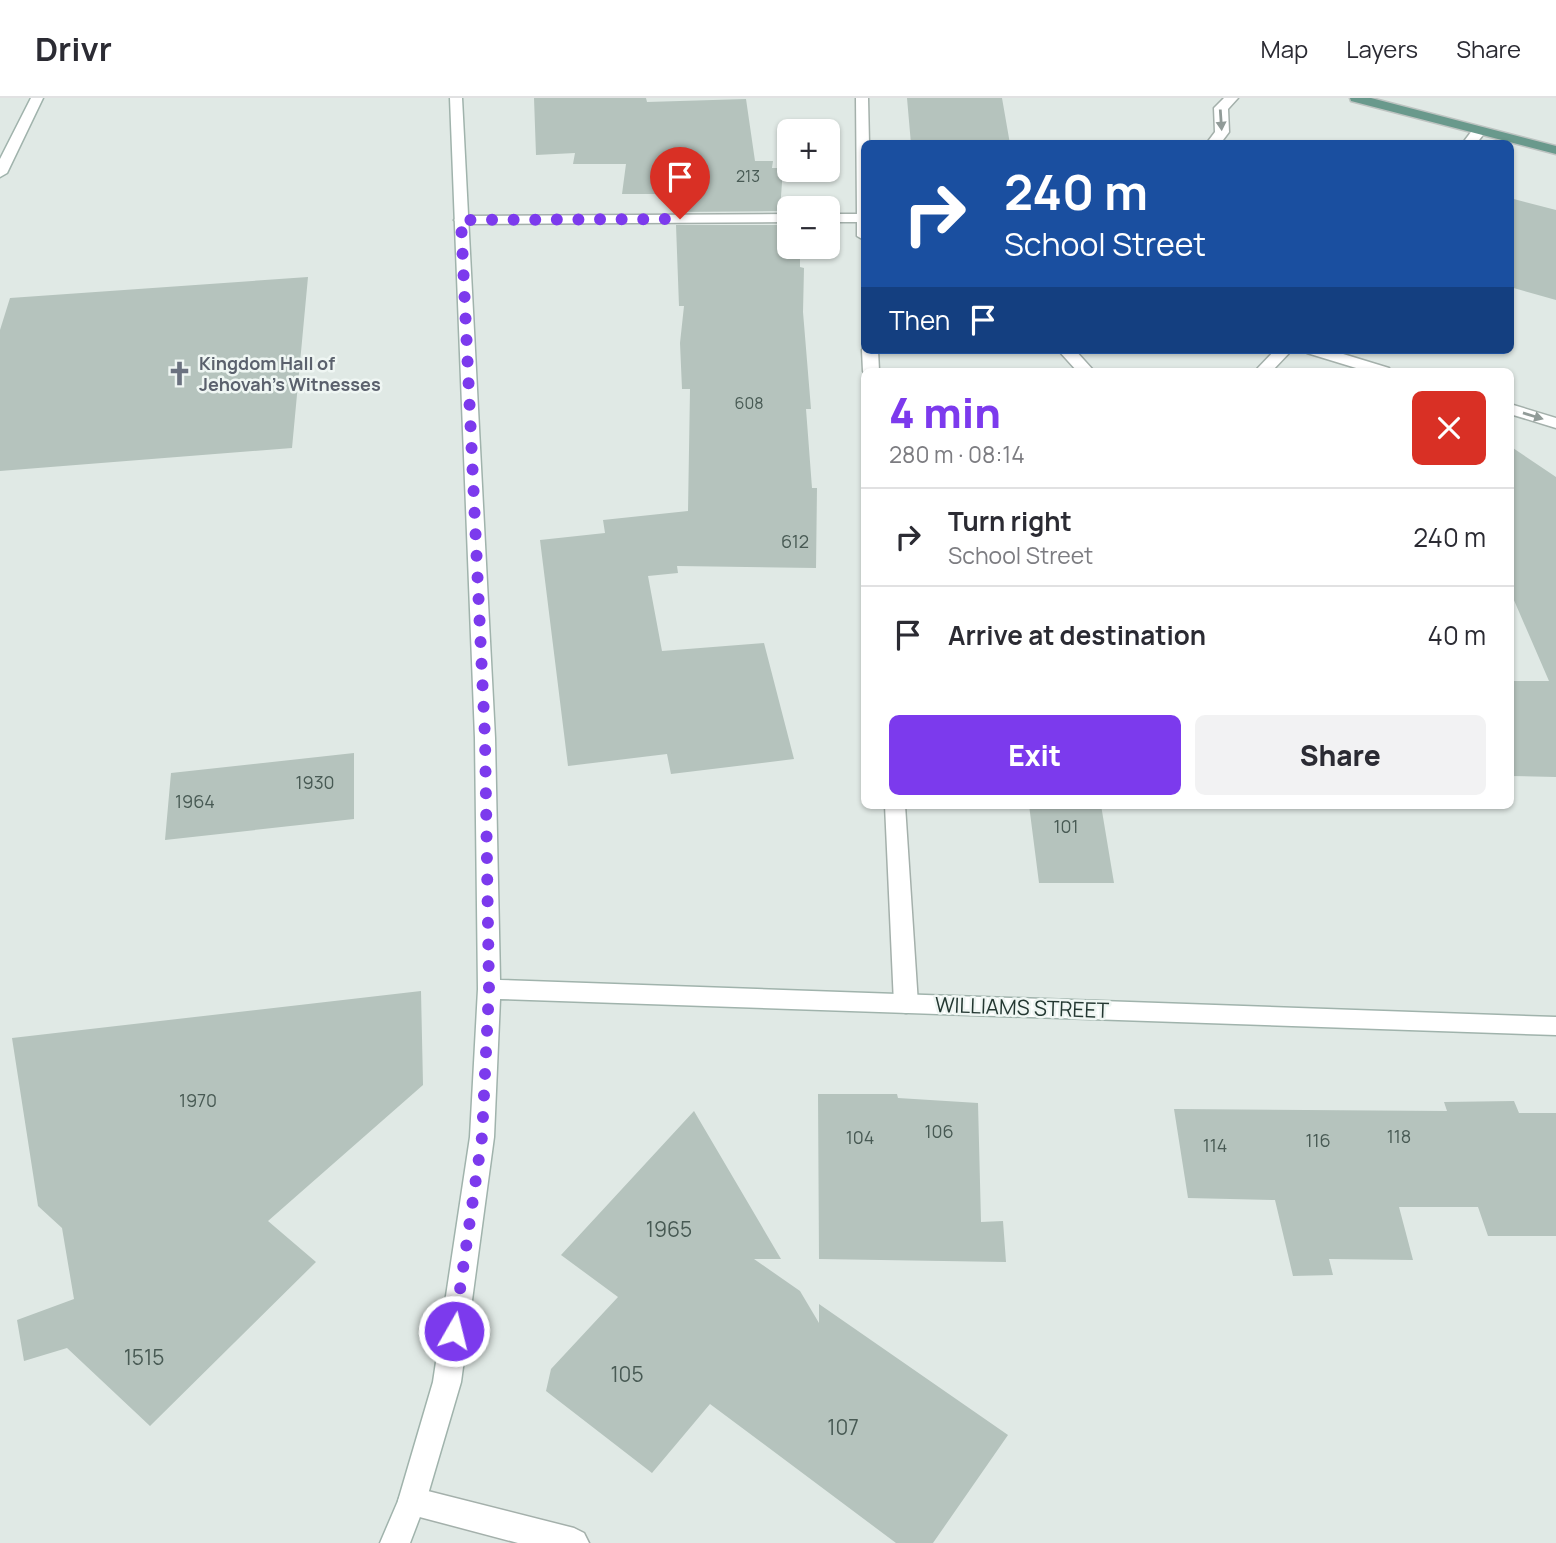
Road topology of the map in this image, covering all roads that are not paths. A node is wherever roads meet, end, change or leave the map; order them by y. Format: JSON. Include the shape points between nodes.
{"nodes":[{"id":1,"x":37,"y":98,"type":"edge"},
{"id":2,"x":456,"y":98,"type":"edge"},
{"id":3,"x":862,"y":98,"type":"edge"},
{"id":4,"x":1232,"y":98,"type":"edge"},
{"id":5,"x":1356,"y":98,"type":"edge"},
{"id":6,"x":1479,"y":131,"type":"junction"},
{"id":7,"x":863,"y":140,"type":"edge"},
{"id":8,"x":1215,"y":140,"type":"edge"},
{"id":9,"x":1471,"y":140,"type":"edge"},
{"id":10,"x":1556,"y":150,"type":"edge"},
{"id":11,"x":0,"y":173,"type":"edge"},
{"id":12,"x":777,"y":218,"type":"edge"},
{"id":13,"x":840,"y":218,"type":"edge"},
{"id":14,"x":861,"y":218,"type":"edge"},
{"id":15,"x":461,"y":220,"type":"junction"},
{"id":16,"x":1070,"y":354,"type":"edge"},
{"id":17,"x":1280,"y":354,"type":"edge"},
{"id":18,"x":1326,"y":354,"type":"edge"},
{"id":19,"x":1083,"y":368,"type":"edge"},
{"id":20,"x":1266,"y":368,"type":"edge"},
{"id":21,"x":1373,"y":368,"type":"edge"},
{"id":22,"x":1514,"y":410,"type":"edge"},
{"id":23,"x":1556,"y":423,"type":"edge"},
{"id":24,"x":895,"y":809,"type":"edge"},
{"id":25,"x":489,"y":989,"type":"junction"},
{"id":26,"x":905,"y":1004,"type":"junction"},
{"id":27,"x":1556,"y":1026,"type":"edge"},
{"id":28,"x":412,"y":1501,"type":"junction"},
{"id":29,"x":395,"y":1543,"type":"edge"},
{"id":30,"x":574,"y":1543,"type":"edge"}],
"edges":[{"from":1,"to":11,"type":"street"},
{"from":2,"to":15,"type":"street"},
{"from":3,"to":7,"type":"street"},
{"from":4,"to":8,"type":"street","one_way":true,"via":[[1221,108],[1222,132]]},
{"from":5,"to":6,"type":"main road"},
{"from":6,"to":9,"type":"street"},
{"from":6,"to":10,"type":"main road"},
{"from":12,"to":15,"type":"street"},
{"from":13,"to":14,"type":"street"},
{"from":15,"to":25,"type":"street","via":[[485,738]]},
{"from":16,"to":19,"type":"street"},
{"from":17,"to":20,"type":"street"},
{"from":18,"to":21,"type":"street"},
{"from":22,"to":23,"type":"street","one_way":true},
{"from":24,"to":26,"type":"street"},
{"from":25,"to":26,"type":"street","name":"WILLIAMS STREET"},
{"from":25,"to":28,"type":"street","via":[[482,1137],[447,1382]]},
{"from":26,"to":27,"type":"street","name":"WILLIAMS STREET"},
{"from":28,"to":29,"type":"street"},
{"from":28,"to":30,"type":"street"}]}
